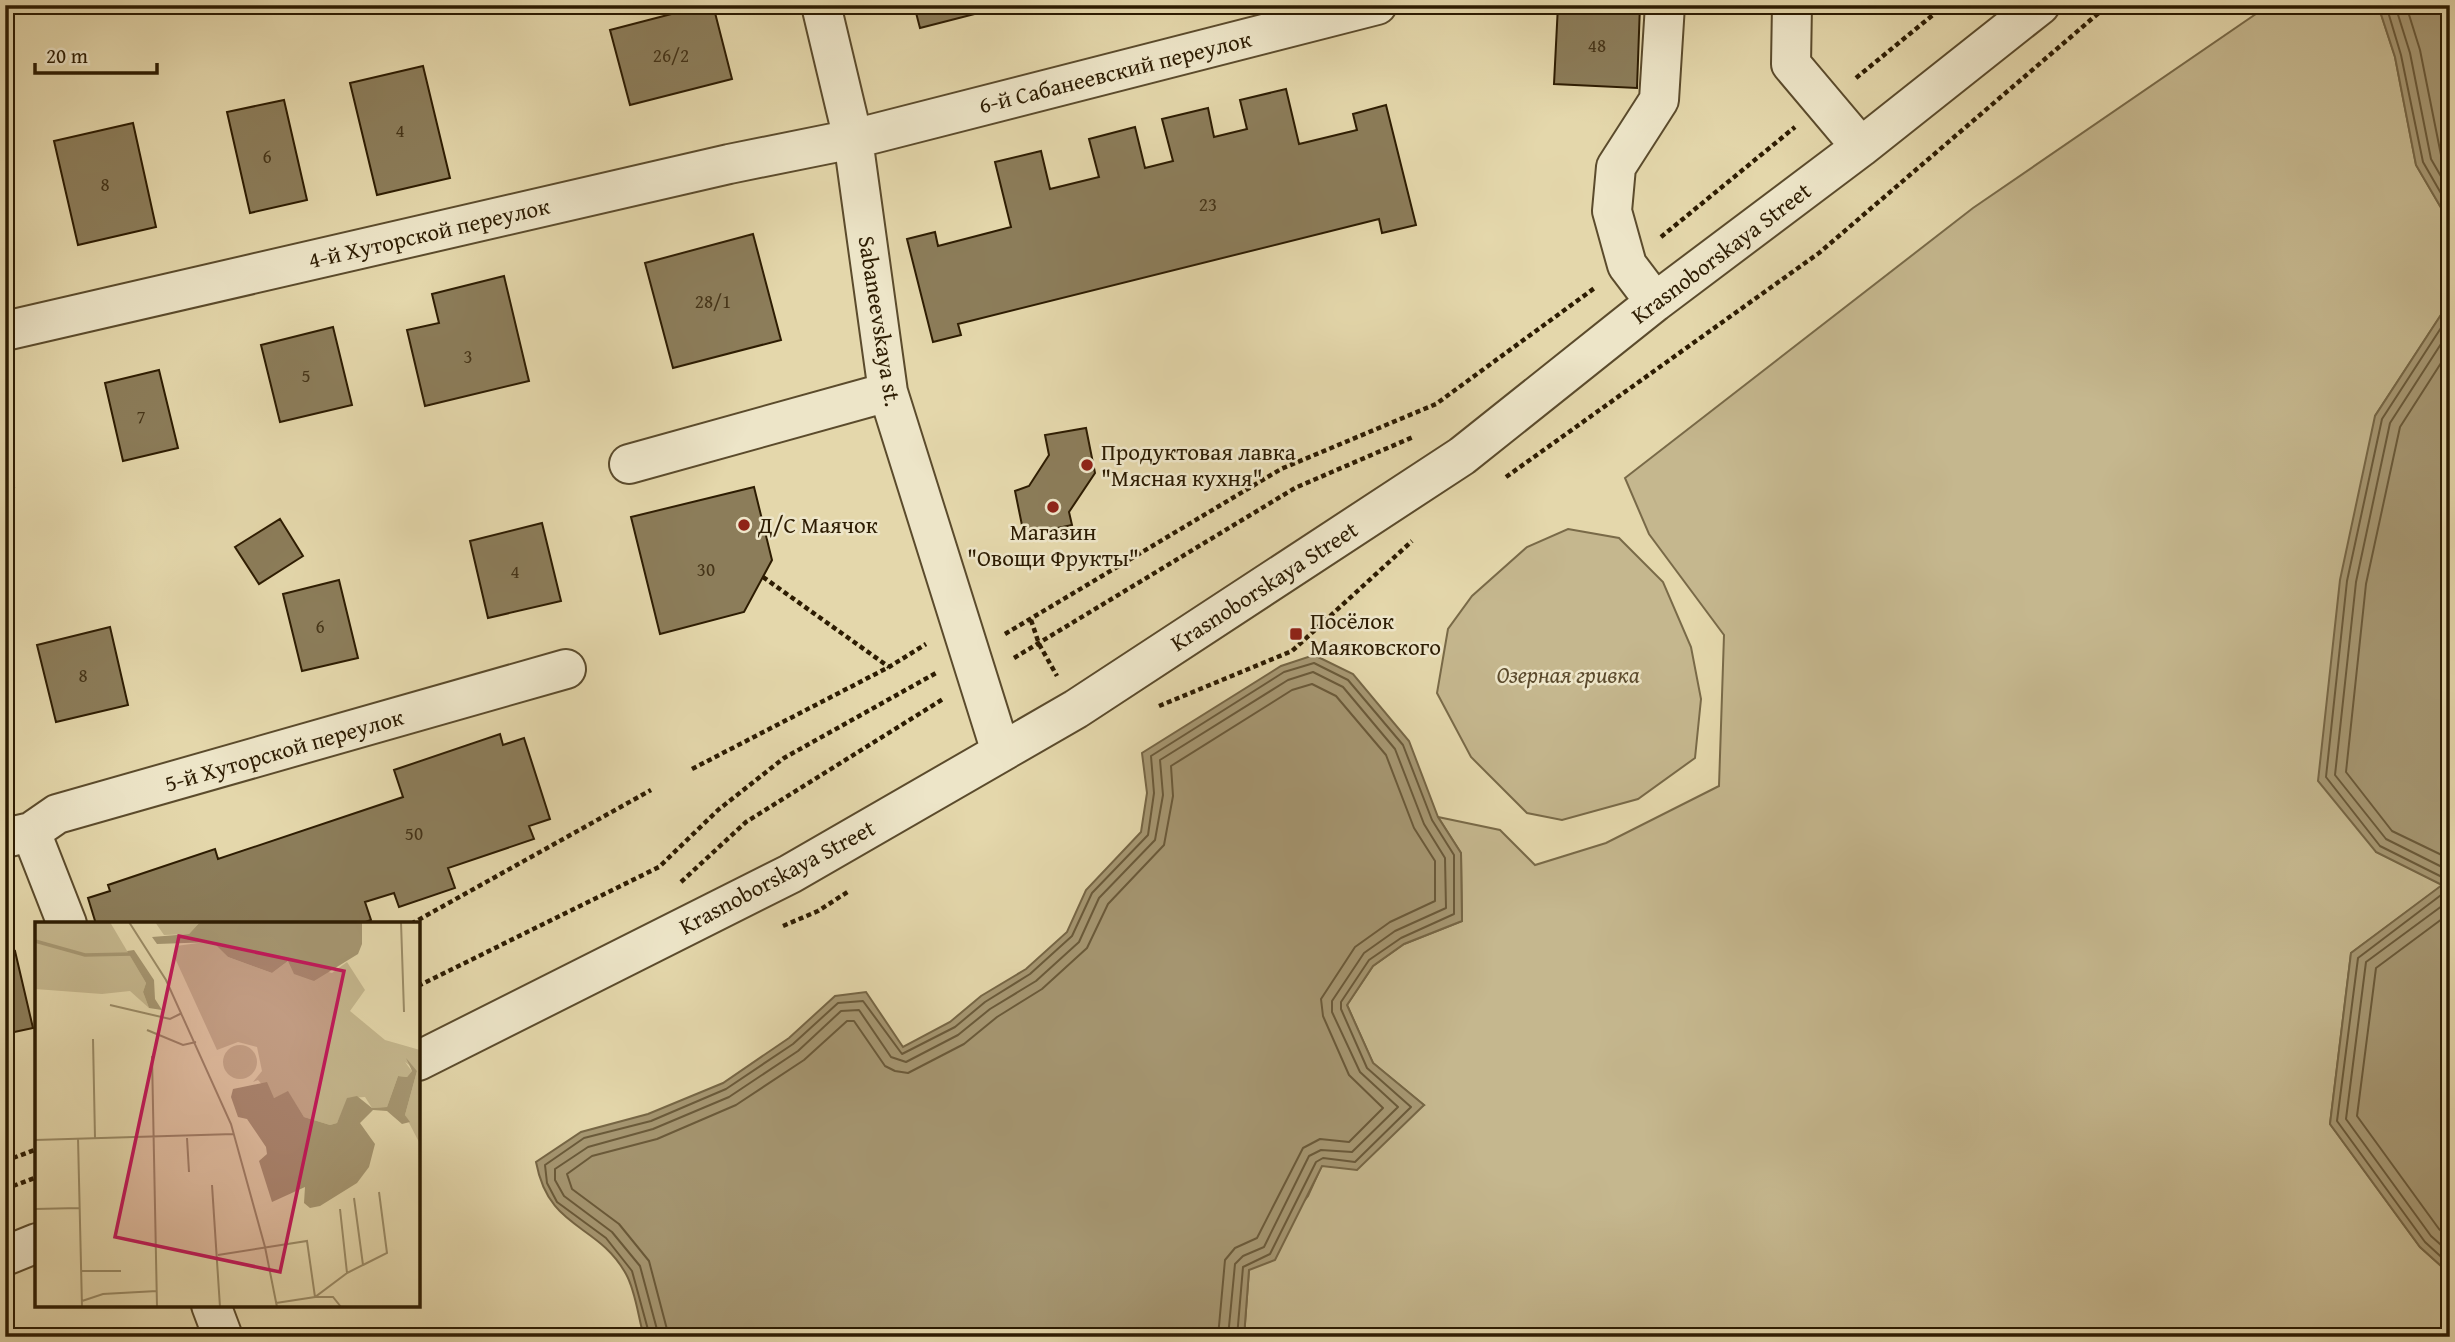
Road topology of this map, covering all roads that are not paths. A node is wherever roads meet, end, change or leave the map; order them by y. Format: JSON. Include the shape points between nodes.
{"nodes":[{"id":1,"x":821,"y":5,"type":"edge"},
{"id":2,"x":1377,"y":5,"type":"edge"},
{"id":3,"x":1665,"y":5,"type":"edge"},
{"id":4,"x":1791,"y":5,"type":"edge"},
{"id":5,"x":2040,"y":5,"type":"edge"},
{"id":6,"x":853,"y":139,"type":"junction"},
{"id":7,"x":1861,"y":147,"type":"junction"},
{"id":8,"x":1655,"y":302,"type":"junction"},
{"id":9,"x":5,"y":331,"type":"edge"},
{"id":10,"x":888,"y":393,"type":"junction"},
{"id":11,"x":629,"y":464,"type":"dead end"},
{"id":12,"x":566,"y":669,"type":"dead end"},
{"id":13,"x":1001,"y":752,"type":"junction"},
{"id":14,"x":29,"y":829,"type":"edge"},
{"id":15,"x":66,"y":922,"type":"edge"},
{"id":16,"x":420,"y":1060,"type":"edge"},
{"id":17,"x":35,"y":1244,"type":"edge"},
{"id":18,"x":5,"y":1256,"type":"edge"},
{"id":19,"x":212,"y":1307,"type":"edge"},
{"id":20,"x":223,"y":1337,"type":"edge"}],
"edges":[{"from":1,"to":6,"type":"street","name":"Sabaneevskaya st."},
{"from":2,"to":6,"type":"street","name":"6-й Сабанеевский переулок"},
{"from":3,"to":8,"type":"street","via":[[1659,100],[1616,167],[1612,211],[1627,265]]},
{"from":4,"to":7,"type":"street","via":[[1791,64]]},
{"from":5,"to":7,"type":"street","name":"Krasnoborskaya Street"},
{"from":6,"to":9,"type":"street","name":"4-й Хуторской переулок"},
{"from":6,"to":10,"type":"street","name":"Sabaneevskaya st."},
{"from":7,"to":8,"type":"street","name":"Krasnoborskaya Street"},
{"from":8,"to":13,"type":"street","name":"Krasnoborskaya Street","via":[[1462,456],[1076,709]]},
{"from":10,"to":11,"type":"street"},
{"from":10,"to":13,"type":"street","name":"Sabaneevskaya st."},
{"from":12,"to":14,"type":"street","name":"5-й Хуторской переулок"},
{"from":13,"to":16,"type":"street","name":"Krasnoborskaya Street","via":[[790,874]]},
{"from":14,"to":15,"type":"street"},
{"from":17,"to":18,"type":"street"},
{"from":19,"to":20,"type":"street"}]}
